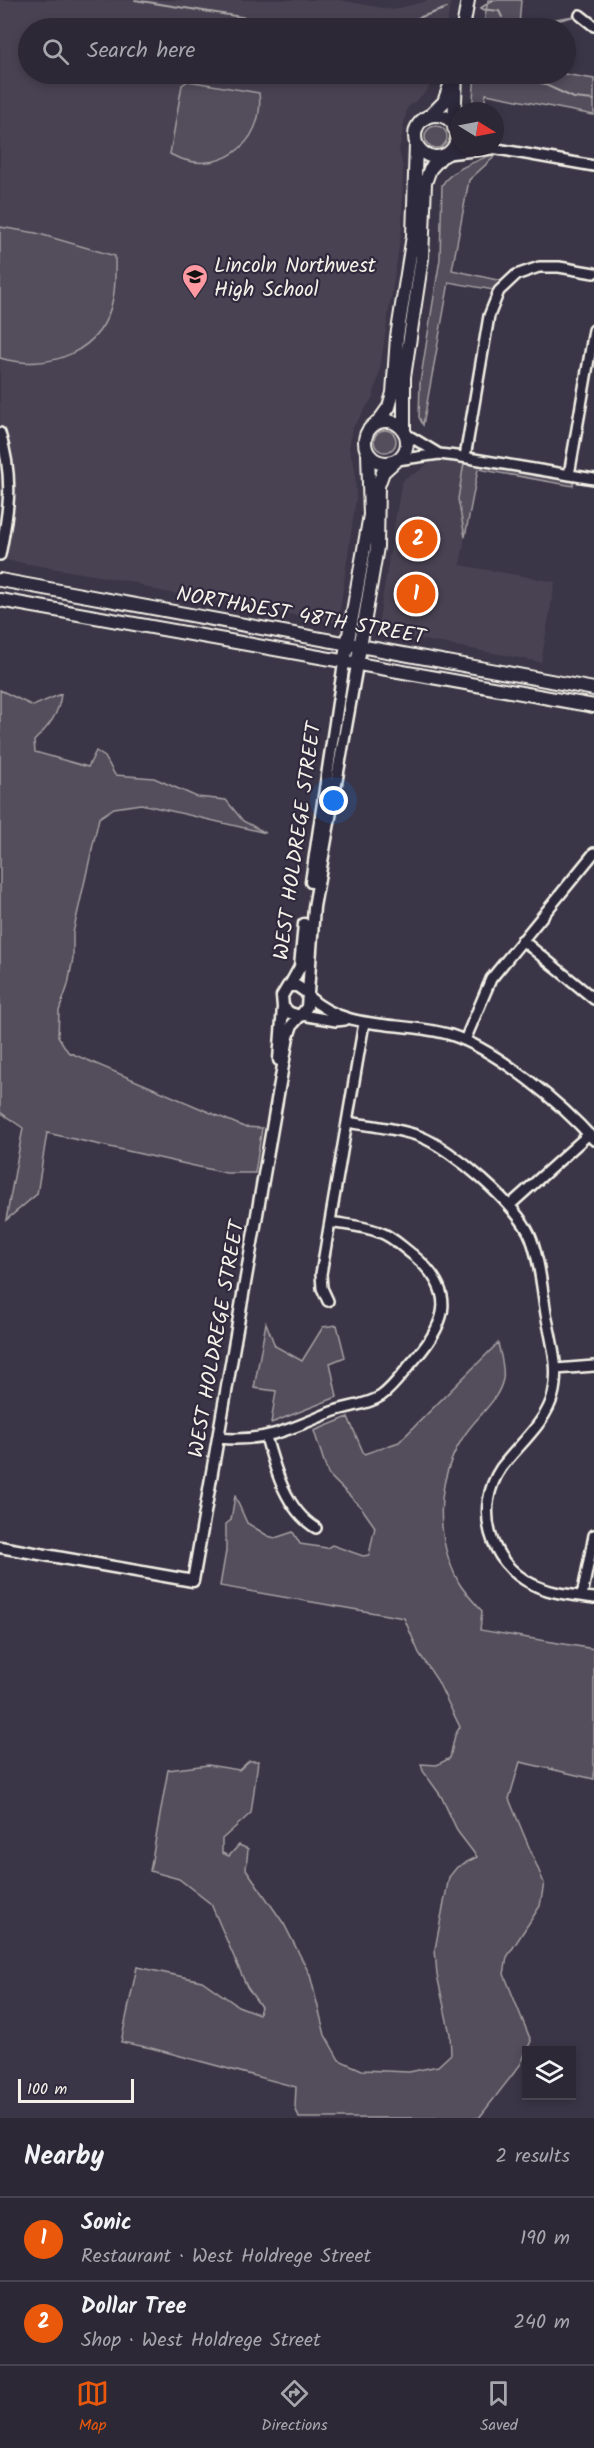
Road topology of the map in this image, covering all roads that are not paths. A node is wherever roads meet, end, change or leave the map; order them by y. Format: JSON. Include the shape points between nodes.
{"nodes":[{"id":1,"x":468,"y":0,"type":"edge"},
{"id":2,"x":580,"y":15,"type":"dead end"},
{"id":3,"x":465,"y":18,"type":"edge"},
{"id":4,"x":594,"y":26,"type":"edge"},
{"id":5,"x":451,"y":84,"type":"edge"},
{"id":6,"x":456,"y":84,"type":"edge"},
{"id":7,"x":456,"y":102,"type":"edge"},
{"id":8,"x":430,"y":116,"type":"junction"},
{"id":9,"x":450,"y":124,"type":"edge"},
{"id":10,"x":416,"y":144,"type":"junction"},
{"id":11,"x":450,"y":149,"type":"edge"},
{"id":12,"x":504,"y":151,"type":"edge"},
{"id":13,"x":450,"y":154,"type":"edge"},
{"id":14,"x":444,"y":155,"type":"junction"},
{"id":15,"x":594,"y":166,"type":"edge"},
{"id":16,"x":594,"y":273,"type":"edge"},
{"id":17,"x":594,"y":330,"type":"edge"},
{"id":18,"x":379,"y":421,"type":"junction"},
{"id":19,"x":0,"y":433,"type":"edge"},
{"id":20,"x":405,"y":433,"type":"junction"},
{"id":21,"x":368,"y":453,"type":"junction"},
{"id":22,"x":439,"y":454,"type":"junction"},
{"id":23,"x":465,"y":457,"type":"junction"},
{"id":24,"x":396,"y":460,"type":"junction"},
{"id":25,"x":568,"y":475,"type":"junction"},
{"id":26,"x":594,"y":479,"type":"edge"},
{"id":27,"x":0,"y":555,"type":"edge"},
{"id":28,"x":0,"y":580,"type":"edge"},
{"id":29,"x":0,"y":600,"type":"edge"},
{"id":30,"x":348,"y":643,"type":"junction"},
{"id":31,"x":361,"y":645,"type":"junction"},
{"id":32,"x":344,"y":663,"type":"junction"},
{"id":33,"x":357,"y":665,"type":"junction"},
{"id":34,"x":594,"y":689,"type":"edge"},
{"id":35,"x":594,"y":706,"type":"edge"},
{"id":36,"x":592,"y":858,"type":"edge"},
{"id":37,"x":522,"y":940,"type":"junction"},
{"id":38,"x":290,"y":985,"type":"junction"},
{"id":39,"x":308,"y":994,"type":"junction"},
{"id":40,"x":594,"y":999,"type":"edge"},
{"id":41,"x":283,"y":1007,"type":"junction"},
{"id":42,"x":301,"y":1016,"type":"junction"},
{"id":43,"x":348,"y":1020,"type":"junction"},
{"id":44,"x":364,"y":1023,"type":"junction"},
{"id":45,"x":465,"y":1040,"type":"junction"},
{"id":46,"x":276,"y":1102,"type":"junction"},
{"id":47,"x":347,"y":1122,"type":"junction"},
{"id":48,"x":591,"y":1137,"type":"edge"},
{"id":49,"x":510,"y":1205,"type":"junction"},
{"id":50,"x":330,"y":1222,"type":"junction"},
{"id":51,"x":328,"y":1301,"type":"dead end"},
{"id":52,"x":594,"y":1366,"type":"edge"},
{"id":53,"x":556,"y":1369,"type":"junction"},
{"id":54,"x":266,"y":1437,"type":"junction"},
{"id":55,"x":219,"y":1438,"type":"junction"},
{"id":56,"x":316,"y":1528,"type":"dead end"},
{"id":57,"x":594,"y":1535,"type":"edge"},
{"id":58,"x":0,"y":1547,"type":"edge"},
{"id":59,"x":582,"y":1596,"type":"junction"},
{"id":60,"x":594,"y":1598,"type":"edge"}],
"edges":[{"from":1,"to":3,"type":"main road"},
{"from":2,"to":4,"type":"street"},
{"from":5,"to":8,"type":"main road","via":[[442,104]]},
{"from":6,"to":7,"type":"main road"},
{"from":8,"to":9,"type":"main road","via":[[441,116]]},
{"from":8,"to":10,"type":"main road","via":[[416,129]]},
{"from":10,"to":14,"type":"main road","via":[[424,153]]},
{"from":10,"to":18,"type":"main road","via":[[413,236],[397,337],[393,393]]},
{"from":11,"to":14,"type":"main road"},
{"from":12,"to":15,"type":"street"},
{"from":13,"to":14,"type":"street"},
{"from":14,"to":20,"type":"main road","via":[[430,169],[425,183],[422,258],[404,377]]},
{"from":16,"to":23,"type":"street","via":[[550,266],[528,270],[516,275],[500,291],[491,309]]},
{"from":17,"to":25,"type":"street"},
{"from":18,"to":20,"type":"main road","via":[[396,423]]},
{"from":18,"to":21,"type":"main road","via":[[365,436]]},
{"from":19,"to":27,"type":"street","via":[[10,490]]},
{"from":20,"to":22,"type":"street"},
{"from":20,"to":24,"type":"main road","via":[[406,448]]},
{"from":21,"to":24,"type":"main road","via":[[382,463]]},
{"from":21,"to":30,"type":"main road","name":"WEST HOLDREGE STREET","via":[[370,515]]},
{"from":22,"to":23,"type":"street"},
{"from":22,"to":24,"type":"street"},
{"from":23,"to":25,"type":"street"},
{"from":24,"to":31,"type":"main road","name":"WEST HOLDREGE STREET","via":[[383,472],[378,486],[377,547]]},
{"from":25,"to":26,"type":"street"},
{"from":28,"to":30,"type":"main road","name":"NORTHWEST 48TH STREET"},
{"from":29,"to":32,"type":"main road","name":"NORTHWEST 48TH STREET"},
{"from":30,"to":31,"type":"main road","name":"NORTHWEST 48TH STREET"},
{"from":30,"to":32,"type":"main road","name":"WEST HOLDREGE STREET"},
{"from":31,"to":33,"type":"main road","name":"WEST HOLDREGE STREET"},
{"from":31,"to":34,"type":"main road","name":"NORTHWEST 48TH STREET"},
{"from":32,"to":33,"type":"main road","name":"NORTHWEST 48TH STREET"},
{"from":32,"to":38,"type":"street","name":"WEST HOLDREGE STREET","via":[[301,961]]},
{"from":33,"to":35,"type":"main road","name":"NORTHWEST 48TH STREET"},
{"from":33,"to":39,"type":"street","name":"WEST HOLDREGE STREET","via":[[314,907]]},
{"from":36,"to":37,"type":"street"},
{"from":37,"to":40,"type":"street"},
{"from":37,"to":45,"type":"street","via":[[491,979]]},
{"from":38,"to":39,"type":"street"},
{"from":38,"to":41,"type":"street","via":[[284,992]]},
{"from":39,"to":42,"type":"street"},
{"from":39,"to":43,"type":"street","via":[[328,1012]]},
{"from":41,"to":42,"type":"street"},
{"from":41,"to":46,"type":"street","name":"WEST HOLDREGE STREET"},
{"from":42,"to":43,"type":"street"},
{"from":42,"to":46,"type":"street","name":"WEST HOLDREGE STREET","via":[[290,1030]]},
{"from":43,"to":44,"type":"street"},
{"from":44,"to":45,"type":"street","via":[[420,1027]]},
{"from":44,"to":47,"type":"street"},
{"from":45,"to":48,"type":"street","via":[[511,1068]]},
{"from":46,"to":55,"type":"street","name":"WEST HOLDREGE STREET"},
{"from":47,"to":49,"type":"street","via":[[409,1133],[432,1142]]},
{"from":47,"to":50,"type":"street"},
{"from":48,"to":49,"type":"street"},
{"from":49,"to":53,"type":"street","via":[[534,1247]]},
{"from":50,"to":51,"type":"street","via":[[321,1274]]},
{"from":50,"to":54,"type":"street","via":[[385,1234],[426,1266],[442,1296],[440,1325],[379,1397]]},
{"from":52,"to":53,"type":"street"},
{"from":53,"to":59,"type":"street","via":[[547,1410],[502,1467],[489,1495],[488,1526],[499,1555],[516,1574],[530,1584]]},
{"from":54,"to":55,"type":"street"},
{"from":54,"to":56,"type":"street","via":[[290,1499]]},
{"from":55,"to":58,"type":"street","name":"WEST HOLDREGE STREET","via":[[193,1581]]},
{"from":57,"to":59,"type":"street"},
{"from":59,"to":60,"type":"street"}]}
